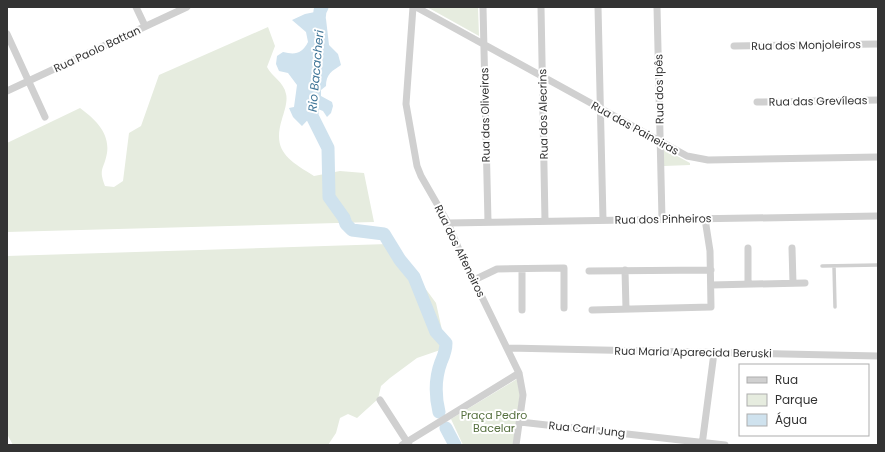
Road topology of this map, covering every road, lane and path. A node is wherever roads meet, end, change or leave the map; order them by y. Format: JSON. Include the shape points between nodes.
{"nodes":[{"id":1,"x":136,"y":7,"type":"edge"},
{"id":2,"x":187,"y":7,"type":"edge"},
{"id":3,"x":413,"y":7,"type":"edge"},
{"id":4,"x":416,"y":7,"type":"edge"},
{"id":5,"x":541,"y":7,"type":"edge"},
{"id":6,"x":598,"y":7,"type":"edge"},
{"id":7,"x":657,"y":7,"type":"edge"},
{"id":8,"x":483,"y":8,"type":"edge"},
{"id":9,"x":145,"y":26,"type":"junction"},
{"id":10,"x":7,"y":34,"type":"edge"},
{"id":11,"x":484,"y":44,"type":"junction"},
{"id":12,"x":878,"y":44,"type":"edge"},
{"id":13,"x":734,"y":46,"type":"dead end"},
{"id":14,"x":542,"y":77,"type":"junction"},
{"id":15,"x":29,"y":81,"type":"junction"},
{"id":16,"x":7,"y":91,"type":"edge"},
{"id":17,"x":878,"y":100,"type":"edge"},
{"id":18,"x":757,"y":102,"type":"dead end"},
{"id":19,"x":600,"y":109,"type":"junction"},
{"id":20,"x":45,"y":117,"type":"dead end"},
{"id":21,"x":660,"y":142,"type":"junction"},
{"id":22,"x":878,"y":157,"type":"edge"},
{"id":23,"x":878,"y":216,"type":"edge"},
{"id":24,"x":662,"y":219,"type":"junction"},
{"id":25,"x":705,"y":219,"type":"junction"},
{"id":26,"x":603,"y":220,"type":"junction"},
{"id":27,"x":545,"y":221,"type":"junction"},
{"id":28,"x":488,"y":222,"type":"junction"},
{"id":29,"x":448,"y":223,"type":"junction"},
{"id":30,"x":748,"y":248,"type":"dead end"},
{"id":31,"x":792,"y":248,"type":"dead end"},
{"id":32,"x":878,"y":265,"type":"edge"},
{"id":33,"x":822,"y":266,"type":"dead end"},
{"id":34,"x":834,"y":266,"type":"junction"},
{"id":35,"x":522,"y":269,"type":"junction"},
{"id":36,"x":626,"y":270,"type":"junction"},
{"id":37,"x":710,"y":270,"type":"junction"},
{"id":38,"x":589,"y":271,"type":"dead end"},
{"id":39,"x":474,"y":280,"type":"junction"},
{"id":40,"x":793,"y":283,"type":"junction"},
{"id":41,"x":805,"y":283,"type":"dead end"},
{"id":42,"x":748,"y":284,"type":"junction"},
{"id":43,"x":711,"y":285,"type":"junction"},
{"id":44,"x":835,"y":307,"type":"dead end"},
{"id":45,"x":564,"y":308,"type":"dead end"},
{"id":46,"x":626,"y":309,"type":"junction"},
{"id":47,"x":522,"y":310,"type":"dead end"},
{"id":48,"x":592,"y":310,"type":"dead end"},
{"id":49,"x":507,"y":348,"type":"junction"},
{"id":50,"x":714,"y":353,"type":"junction"},
{"id":51,"x":878,"y":356,"type":"edge"},
{"id":52,"x":519,"y":373,"type":"junction"},
{"id":53,"x":380,"y":400,"type":"dead end"},
{"id":54,"x":520,"y":422,"type":"junction"},
{"id":55,"x":406,"y":444,"type":"edge"},
{"id":56,"x":702,"y":444,"type":"edge"},
{"id":57,"x":516,"y":445,"type":"edge"},
{"id":58,"x":725,"y":445,"type":"edge"}],
"edges":[{"from":1,"to":9,"type":"street"},
{"from":2,"to":9,"type":"street","name":"Rua Paolo Battan"},
{"from":3,"to":29,"type":"street","name":"Rua dos Alfeneiros","via":[[407,111],[418,171]]},
{"from":4,"to":11,"type":"street","name":"Rua das Paineiras"},
{"from":5,"to":14,"type":"street","name":"Rua dos Alecrins"},
{"from":6,"to":19,"type":"street"},
{"from":7,"to":21,"type":"street","name":"Rua dos Ipês"},
{"from":8,"to":11,"type":"street","name":"Rua das Oliveiras"},
{"from":9,"to":15,"type":"street","name":"Rua Paolo Battan"},
{"from":10,"to":15,"type":"street"},
{"from":11,"to":14,"type":"street","name":"Rua das Paineiras"},
{"from":11,"to":28,"type":"street","name":"Rua das Oliveiras"},
{"from":12,"to":13,"type":"street","name":"Rua dos Monjoleiros"},
{"from":14,"to":19,"type":"street","name":"Rua das Paineiras"},
{"from":14,"to":27,"type":"street","name":"Rua dos Alecrins"},
{"from":15,"to":16,"type":"street","name":"Rua Paolo Battan"},
{"from":15,"to":20,"type":"street"},
{"from":17,"to":18,"type":"street","name":"Rua das Grevíleas"},
{"from":19,"to":21,"type":"street","name":"Rua das Paineiras"},
{"from":19,"to":26,"type":"street"},
{"from":21,"to":22,"type":"street","name":"Rua das Paineiras","via":[[698,159]]},
{"from":21,"to":24,"type":"street","name":"Rua dos Ipês"},
{"from":23,"to":25,"type":"street","name":"Rua dos Pinheiros"},
{"from":24,"to":25,"type":"street","name":"Rua dos Pinheiros"},
{"from":24,"to":26,"type":"street","name":"Rua dos Pinheiros"},
{"from":25,"to":37,"type":"street"},
{"from":26,"to":27,"type":"street","name":"Rua dos Pinheiros"},
{"from":27,"to":28,"type":"street","name":"Rua dos Pinheiros"},
{"from":28,"to":29,"type":"street","name":"Rua dos Pinheiros"},
{"from":29,"to":39,"type":"street","name":"Rua dos Alfeneiros"},
{"from":30,"to":42,"type":"street"},
{"from":31,"to":40,"type":"street"},
{"from":32,"to":34,"type":"lane"},
{"from":33,"to":34,"type":"lane"},
{"from":34,"to":44,"type":"lane"},
{"from":35,"to":39,"type":"street","via":[[497,269]]},
{"from":35,"to":45,"type":"street","via":[[564,268]]},
{"from":35,"to":47,"type":"street"},
{"from":36,"to":37,"type":"street"},
{"from":36,"to":38,"type":"street"},
{"from":36,"to":46,"type":"street"},
{"from":37,"to":43,"type":"street"},
{"from":39,"to":49,"type":"street","name":"Rua dos Alfeneiros"},
{"from":40,"to":41,"type":"street"},
{"from":40,"to":42,"type":"street"},
{"from":42,"to":43,"type":"street"},
{"from":43,"to":46,"type":"street","via":[[711,307]]},
{"from":46,"to":48,"type":"street"},
{"from":49,"to":50,"type":"street","name":"Rua Maria Aparecida Beruski"},
{"from":49,"to":52,"type":"street","name":"Rua dos Alfeneiros"},
{"from":50,"to":51,"type":"street","name":"Rua Maria Aparecida Beruski"},
{"from":50,"to":56,"type":"street"},
{"from":52,"to":54,"type":"street","name":"Rua dos Alfeneiros","via":[[523,395]]},
{"from":52,"to":55,"type":"street"},
{"from":53,"to":55,"type":"street"},
{"from":54,"to":56,"type":"street","name":"Rua Carl Jung"},
{"from":54,"to":57,"type":"street","name":"Rua dos Alfeneiros"},
{"from":56,"to":58,"type":"street","name":"Rua Carl Jung"}]}
